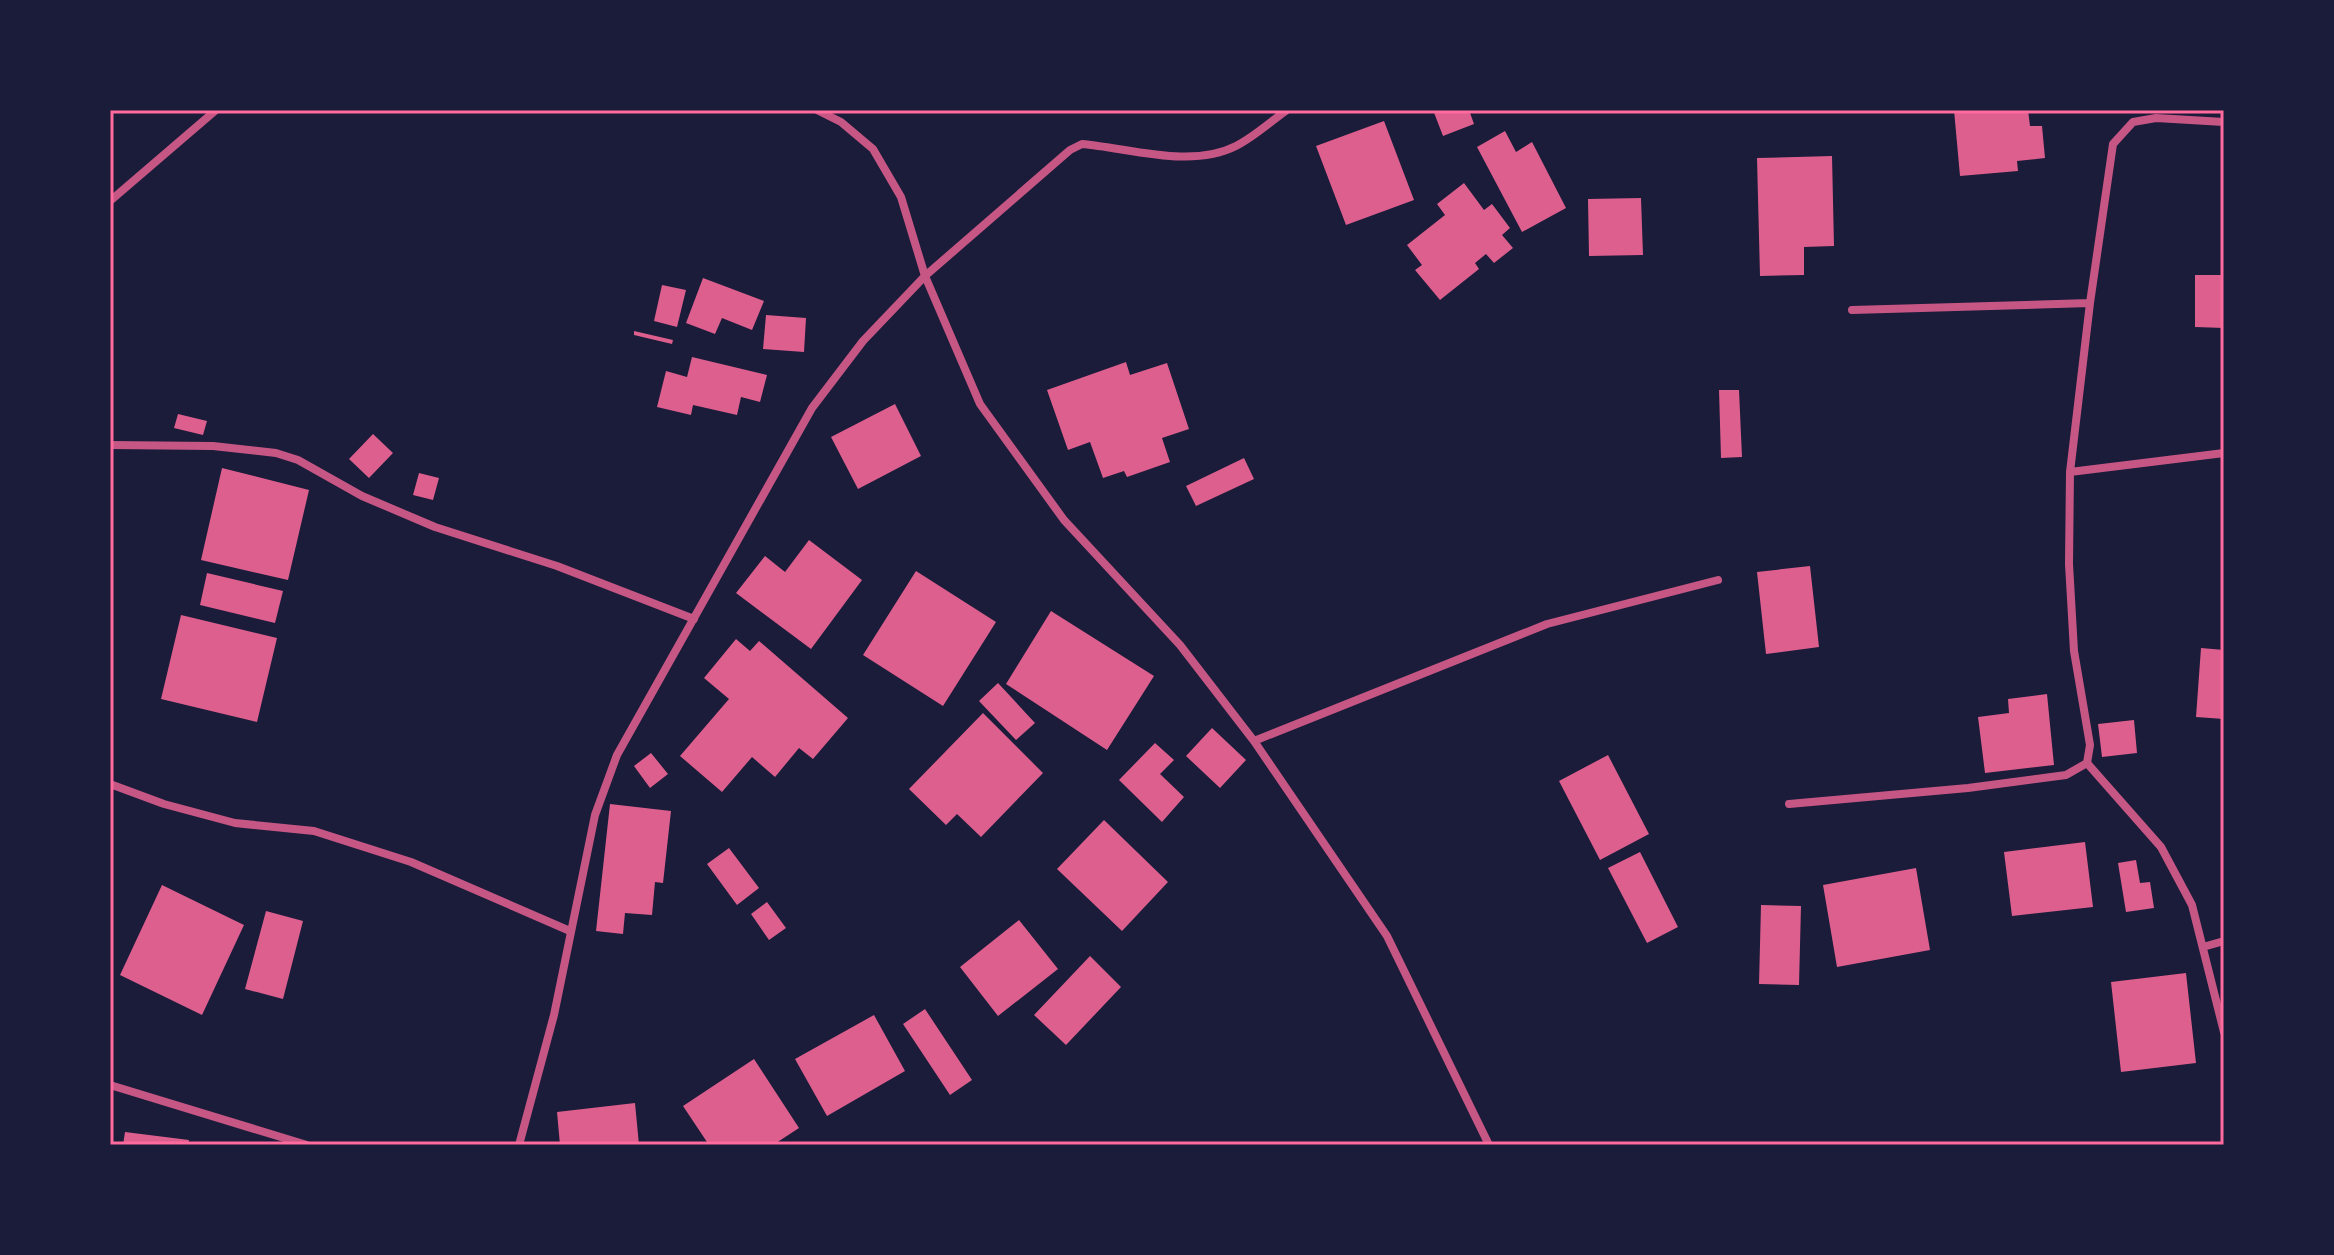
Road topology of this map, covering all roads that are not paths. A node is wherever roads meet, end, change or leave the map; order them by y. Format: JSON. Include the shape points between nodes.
{"nodes":[{"id":1,"x":216,"y":110,"type":"edge"},
{"id":2,"x":817,"y":110,"type":"edge"},
{"id":3,"x":1287,"y":110,"type":"edge"},
{"id":4,"x":2224,"y":122,"type":"edge"},
{"id":5,"x":110,"y":201,"type":"edge"},
{"id":6,"x":925,"y":276,"type":"junction"},
{"id":7,"x":2090,"y":303,"type":"junction"},
{"id":8,"x":1852,"y":310,"type":"dead end"},
{"id":9,"x":110,"y":445,"type":"edge"},
{"id":10,"x":2224,"y":453,"type":"edge"},
{"id":11,"x":2070,"y":472,"type":"junction"},
{"id":12,"x":1718,"y":580,"type":"dead end"},
{"id":13,"x":694,"y":619,"type":"junction"},
{"id":14,"x":1254,"y":741,"type":"junction"},
{"id":15,"x":2087,"y":763,"type":"junction"},
{"id":16,"x":110,"y":784,"type":"edge"},
{"id":17,"x":1789,"y":804,"type":"dead end"},
{"id":18,"x":570,"y":931,"type":"junction"},
{"id":19,"x":2224,"y":941,"type":"edge"},
{"id":20,"x":2203,"y":947,"type":"junction"},
{"id":21,"x":2224,"y":1032,"type":"edge"},
{"id":22,"x":110,"y":1085,"type":"edge"},
{"id":23,"x":307,"y":1145,"type":"edge"},
{"id":24,"x":519,"y":1145,"type":"edge"},
{"id":25,"x":1489,"y":1145,"type":"edge"}],
"edges":[{"from":1,"to":5,"type":"street"},
{"from":2,"to":6,"type":"street","via":[[873,149],[901,197]]},
{"from":3,"to":6,"type":"street","via":[[1235,147],[1208,154],[1182,156],[1082,144]]},
{"from":4,"to":7,"type":"street","via":[[2133,122],[2113,144]]},
{"from":6,"to":13,"type":"street","via":[[863,341],[812,408]]},
{"from":6,"to":14,"type":"street","via":[[989,417],[1064,520],[1180,645]]},
{"from":7,"to":8,"type":"street"},
{"from":7,"to":11,"type":"street"},
{"from":9,"to":13,"type":"street","via":[[276,453],[435,527],[557,566]]},
{"from":10,"to":11,"type":"street"},
{"from":11,"to":15,"type":"street","via":[[2074,651],[2090,745]]},
{"from":12,"to":14,"type":"street","via":[[1547,624]]},
{"from":13,"to":18,"type":"street","via":[[617,755],[595,815]]},
{"from":14,"to":25,"type":"street","via":[[1387,936]]},
{"from":15,"to":17,"type":"street","via":[[2066,775]]},
{"from":15,"to":20,"type":"street","via":[[2161,847],[2192,905]]},
{"from":16,"to":18,"type":"street","via":[[235,823],[314,831],[411,862]]},
{"from":18,"to":24,"type":"street"},
{"from":19,"to":20,"type":"street"},
{"from":20,"to":21,"type":"street"},
{"from":22,"to":23,"type":"street"}]}
